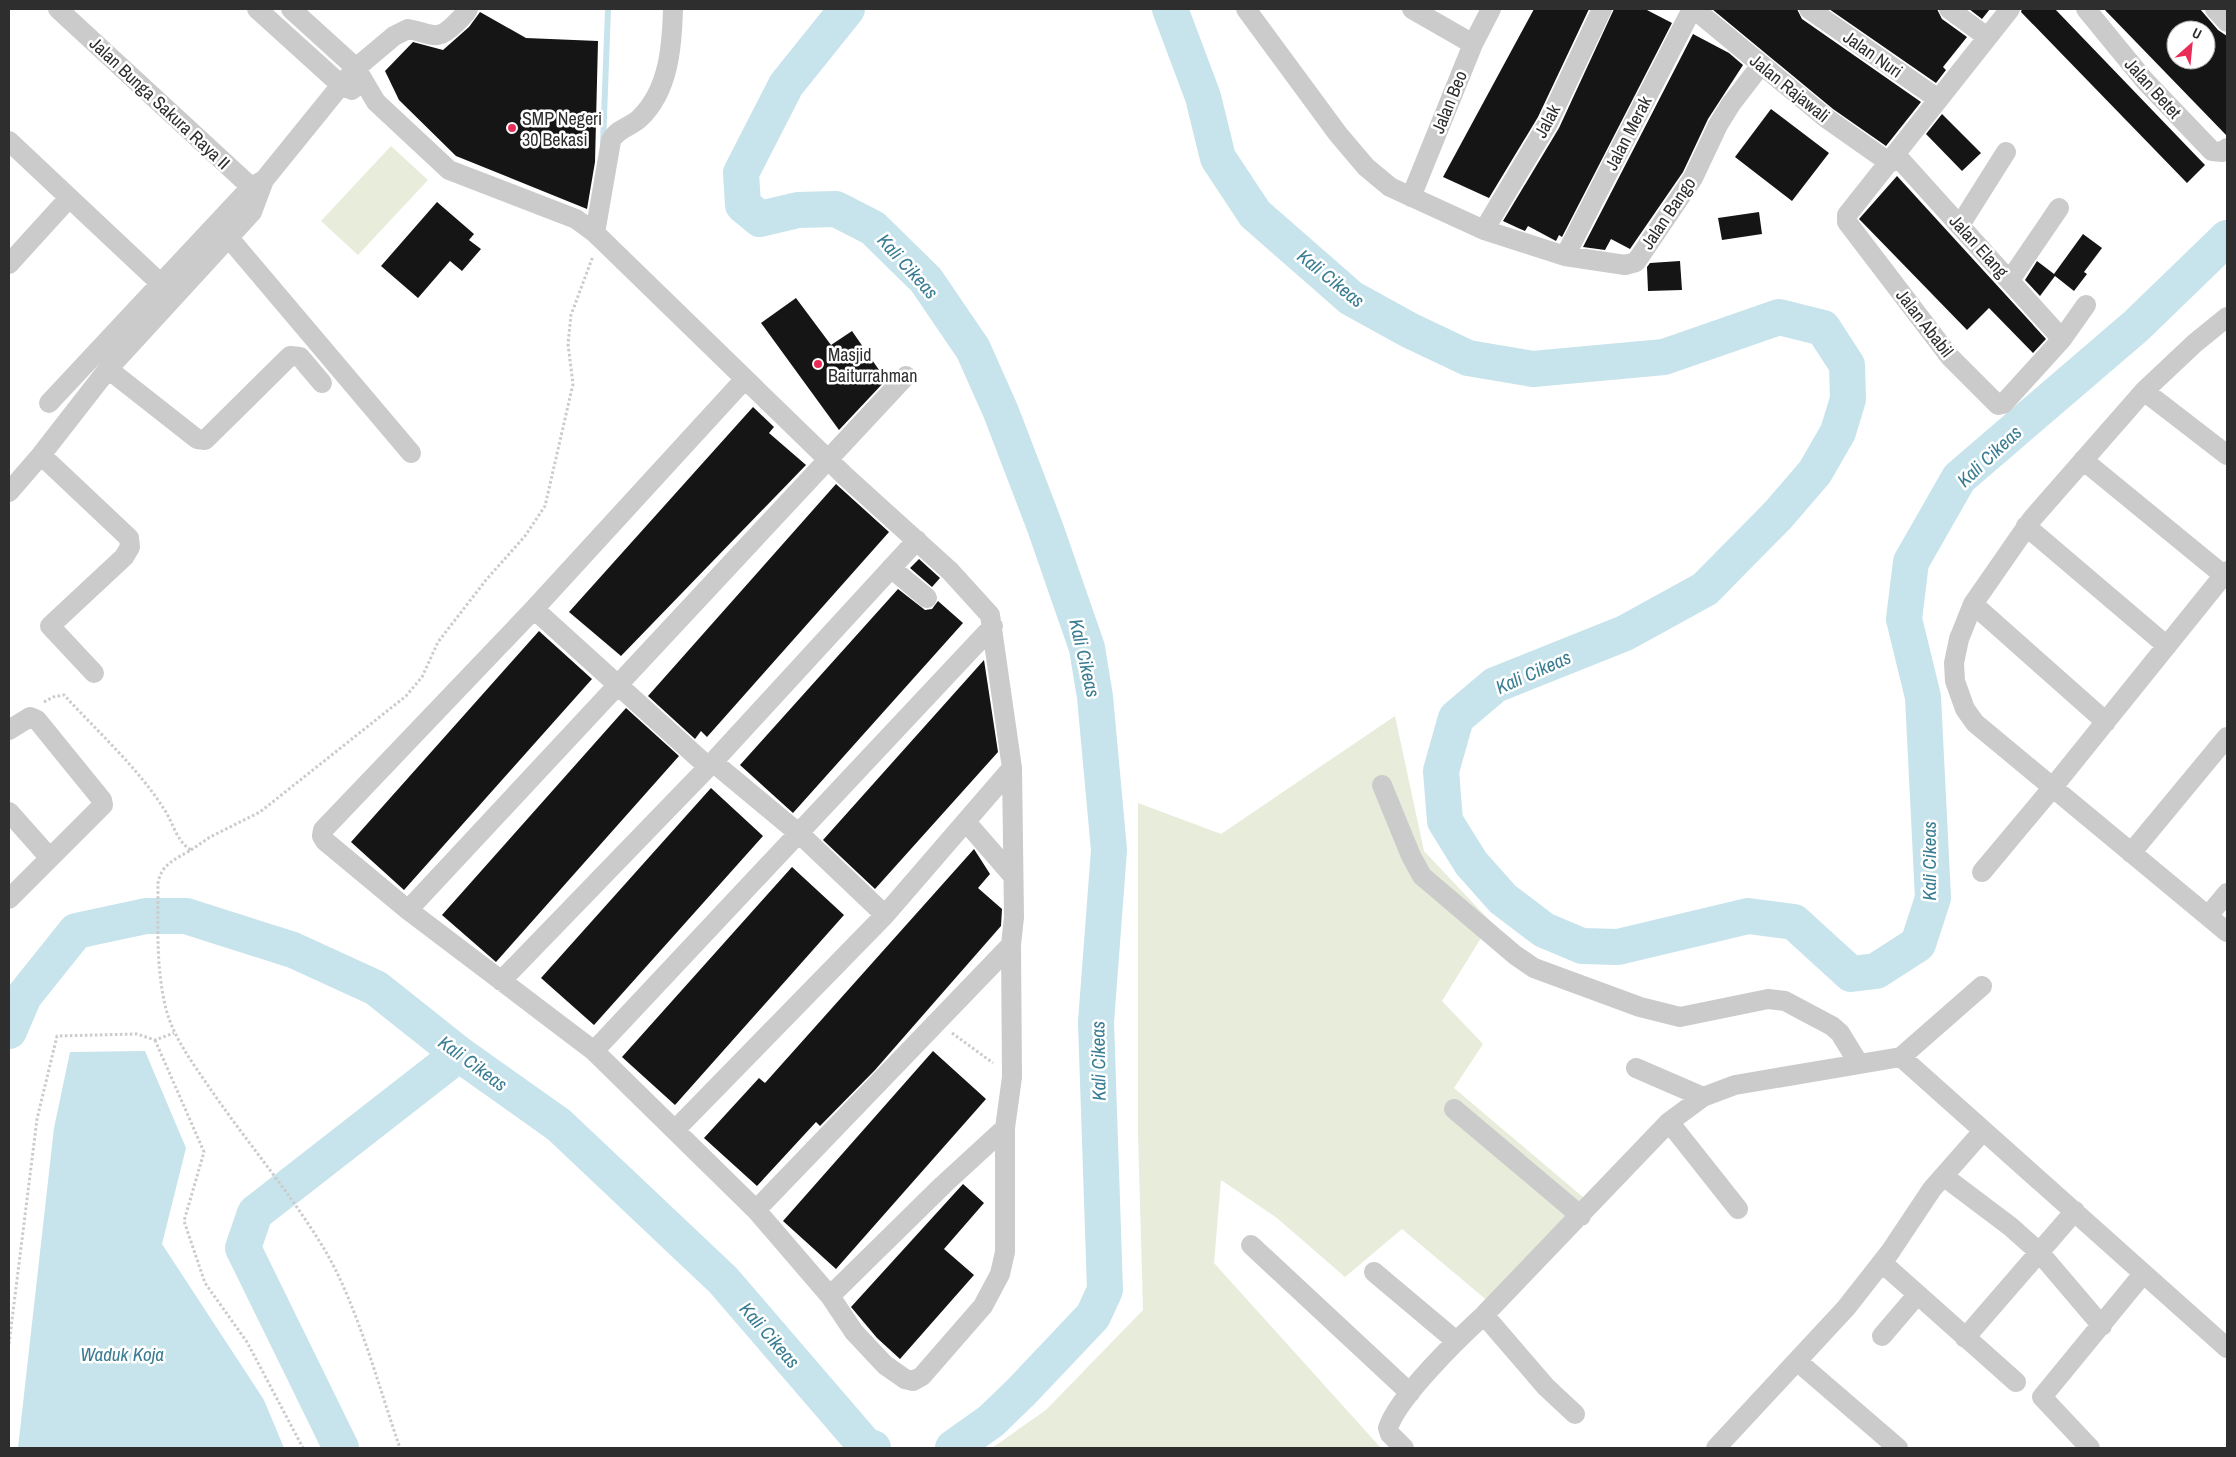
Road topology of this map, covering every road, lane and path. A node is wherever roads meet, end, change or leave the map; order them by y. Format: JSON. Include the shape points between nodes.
{"nodes":[{"id":1,"x":58,"y":9,"type":"edge"},
{"id":2,"x":257,"y":9,"type":"edge"},
{"id":3,"x":290,"y":9,"type":"edge"},
{"id":4,"x":468,"y":9,"type":"edge"},
{"id":5,"x":673,"y":9,"type":"edge"},
{"id":6,"x":1246,"y":9,"type":"edge"},
{"id":7,"x":1412,"y":9,"type":"edge"},
{"id":8,"x":1490,"y":9,"type":"edge"},
{"id":9,"x":1602,"y":9,"type":"edge"},
{"id":10,"x":1693,"y":9,"type":"edge"},
{"id":11,"x":1809,"y":9,"type":"edge"},
{"id":12,"x":1949,"y":9,"type":"edge"},
{"id":13,"x":2010,"y":9,"type":"edge"},
{"id":14,"x":2086,"y":9,"type":"edge"},
{"id":15,"x":2215,"y":9,"type":"edge"},
{"id":16,"x":2227,"y":22,"type":"edge"},
{"id":17,"x":1987,"y":36,"type":"junction"},
{"id":18,"x":1473,"y":44,"type":"junction"},
{"id":19,"x":1761,"y":65,"type":"junction"},
{"id":20,"x":356,"y":68,"type":"junction"},
{"id":21,"x":341,"y":85,"type":"junction"},
{"id":22,"x":1938,"y":100,"type":"junction"},
{"id":23,"x":376,"y":102,"type":"junction"},
{"id":24,"x":9,"y":141,"type":"edge"},
{"id":25,"x":2227,"y":148,"type":"edge"},
{"id":26,"x":2006,"y":152,"type":"dead end"},
{"id":27,"x":1893,"y":159,"type":"junction"},
{"id":28,"x":257,"y":183,"type":"junction"},
{"id":29,"x":1411,"y":197,"type":"junction"},
{"id":30,"x":69,"y":198,"type":"junction"},
{"id":31,"x":2060,"y":208,"type":"dead end"},
{"id":32,"x":1960,"y":225,"type":"junction"},
{"id":33,"x":1484,"y":230,"type":"junction"},
{"id":34,"x":595,"y":233,"type":"junction"},
{"id":35,"x":230,"y":238,"type":"junction"},
{"id":36,"x":1565,"y":256,"type":"junction"},
{"id":37,"x":9,"y":264,"type":"edge"},
{"id":38,"x":2010,"y":280,"type":"junction"},
{"id":39,"x":160,"y":283,"type":"junction"},
{"id":40,"x":2086,"y":305,"type":"dead end"},
{"id":41,"x":2225,"y":322,"type":"edge"},
{"id":42,"x":2062,"y":339,"type":"junction"},
{"id":43,"x":108,"y":369,"type":"junction"},
{"id":44,"x":906,"y":376,"type":"dead end"},
{"id":45,"x":744,"y":380,"type":"junction"},
{"id":46,"x":322,"y":383,"type":"dead end"},
{"id":47,"x":2144,"y":391,"type":"junction"},
{"id":48,"x":49,"y":403,"type":"dead end"},
{"id":49,"x":410,"y":452,"type":"dead end"},
{"id":50,"x":41,"y":455,"type":"junction"},
{"id":51,"x":2227,"y":455,"type":"edge"},
{"id":52,"x":828,"y":460,"type":"junction"},
{"id":53,"x":2083,"y":460,"type":"junction"},
{"id":54,"x":9,"y":492,"type":"edge"},
{"id":55,"x":2026,"y":526,"type":"junction"},
{"id":56,"x":917,"y":540,"type":"junction"},
{"id":57,"x":891,"y":568,"type":"junction"},
{"id":58,"x":2226,"y":575,"type":"edge"},
{"id":59,"x":927,"y":598,"type":"dead end"},
{"id":60,"x":1973,"y":604,"type":"junction"},
{"id":61,"x":534,"y":608,"type":"junction"},
{"id":62,"x":993,"y":626,"type":"junction"},
{"id":63,"x":2167,"y":646,"type":"junction"},
{"id":64,"x":94,"y":673,"type":"dead end"},
{"id":65,"x":619,"y":686,"type":"junction"},
{"id":66,"x":40,"y":704,"type":"dead end"},
{"id":67,"x":2106,"y":722,"type":"junction"},
{"id":68,"x":9,"y":730,"type":"edge"},
{"id":69,"x":2227,"y":737,"type":"edge"},
{"id":70,"x":713,"y":762,"type":"junction"},
{"id":71,"x":1012,"y":768,"type":"junction"},
{"id":72,"x":1382,"y":785,"type":"dead end"},
{"id":73,"x":2053,"y":787,"type":"junction"},
{"id":74,"x":9,"y":812,"type":"edge"},
{"id":75,"x":967,"y":823,"type":"junction"},
{"id":76,"x":798,"y":834,"type":"junction"},
{"id":77,"x":192,"y":849,"type":"junction"},
{"id":78,"x":2131,"y":853,"type":"junction"},
{"id":79,"x":49,"y":858,"type":"junction"},
{"id":80,"x":1982,"y":872,"type":"dead end"},
{"id":81,"x":1013,"y":876,"type":"junction"},
{"id":82,"x":2227,"y":893,"type":"edge"},
{"id":83,"x":9,"y":899,"type":"edge"},
{"id":84,"x":408,"y":910,"type":"junction"},
{"id":85,"x":885,"y":915,"type":"junction"},
{"id":86,"x":2208,"y":916,"type":"junction"},
{"id":87,"x":2227,"y":932,"type":"edge"},
{"id":88,"x":1011,"y":945,"type":"junction"},
{"id":89,"x":501,"y":981,"type":"junction"},
{"id":90,"x":1982,"y":986,"type":"dead end"},
{"id":91,"x":938,"y":1023,"type":"junction"},
{"id":92,"x":174,"y":1033,"type":"junction"},
{"id":93,"x":155,"y":1040,"type":"junction"},
{"id":94,"x":594,"y":1051,"type":"junction"},
{"id":95,"x":1901,"y":1057,"type":"junction"},
{"id":96,"x":1859,"y":1064,"type":"junction"},
{"id":97,"x":1636,"y":1068,"type":"dead end"},
{"id":98,"x":1012,"y":1077,"type":"junction"},
{"id":99,"x":1703,"y":1097,"type":"junction"},
{"id":100,"x":1454,"y":1109,"type":"dead end"},
{"id":101,"x":1670,"y":1122,"type":"junction"},
{"id":102,"x":1006,"y":1128,"type":"junction"},
{"id":103,"x":675,"y":1130,"type":"junction"},
{"id":104,"x":1984,"y":1131,"type":"junction"},
{"id":105,"x":1950,"y":1181,"type":"dead end"},
{"id":106,"x":1738,"y":1209,"type":"dead end"},
{"id":107,"x":756,"y":1210,"type":"junction"},
{"id":108,"x":2075,"y":1210,"type":"junction"},
{"id":109,"x":1581,"y":1216,"type":"junction"},
{"id":110,"x":1251,"y":1245,"type":"dead end"},
{"id":111,"x":2039,"y":1252,"type":"junction"},
{"id":112,"x":1888,"y":1268,"type":"dead end"},
{"id":113,"x":1374,"y":1272,"type":"dead end"},
{"id":114,"x":2143,"y":1274,"type":"junction"},
{"id":115,"x":1917,"y":1295,"type":"junction"},
{"id":116,"x":830,"y":1296,"type":"junction"},
{"id":117,"x":1484,"y":1315,"type":"junction"},
{"id":118,"x":2102,"y":1326,"type":"junction"},
{"id":119,"x":1882,"y":1336,"type":"dead end"},
{"id":120,"x":1965,"y":1338,"type":"junction"},
{"id":121,"x":1456,"y":1341,"type":"junction"},
{"id":122,"x":9,"y":1344,"type":"edge"},
{"id":123,"x":2227,"y":1348,"type":"edge"},
{"id":124,"x":1796,"y":1361,"type":"junction"},
{"id":125,"x":2016,"y":1382,"type":"dead end"},
{"id":126,"x":1410,"y":1394,"type":"junction"},
{"id":127,"x":1575,"y":1414,"type":"dead end"},
{"id":128,"x":303,"y":1448,"type":"edge"},
{"id":129,"x":400,"y":1448,"type":"edge"},
{"id":130,"x":1404,"y":1448,"type":"edge"},
{"id":131,"x":1716,"y":1448,"type":"edge"},
{"id":132,"x":1898,"y":1448,"type":"edge"},
{"id":133,"x":2090,"y":1448,"type":"edge"}],
"edges":[{"from":1,"to":28,"type":"street","name":"Jalan Bunga Sakura Raya II"},
{"from":2,"to":21,"type":"street"},
{"from":3,"to":20,"type":"street"},
{"from":4,"to":20,"type":"street","via":[[443,35],[432,36],[408,29],[394,36]]},
{"from":5,"to":34,"type":"street","via":[[672,46],[665,76],[647,111],[628,127],[616,132],[611,141]]},
{"from":6,"to":29,"type":"street","name":"Jalan Bango","via":[[1366,167],[1390,187]]},
{"from":7,"to":18,"type":"street"},
{"from":8,"to":18,"type":"street","name":"Jalan Beo"},
{"from":9,"to":33,"type":"street","name":"Jalak","via":[[1548,123]]},
{"from":10,"to":19,"type":"street","name":"Jalan Rajawali"},
{"from":10,"to":36,"type":"street","name":"Jalan Merak"},
{"from":11,"to":22,"type":"street","name":"Jalan Nuri"},
{"from":12,"to":17,"type":"street"},
{"from":13,"to":17,"type":"street"},
{"from":14,"to":25,"type":"street","name":"Jalan Betet","via":[[2145,81],[2212,151],[2223,152]]},
{"from":15,"to":16,"type":"street"},
{"from":17,"to":22,"type":"street"},
{"from":18,"to":29,"type":"street","name":"Jalan Beo"},
{"from":19,"to":27,"type":"street","name":"Jalan Rajawali","via":[[1826,118]]},
{"from":19,"to":36,"type":"street","name":"Jalan Bango","via":[[1731,104],[1693,178],[1636,262],[1625,264]]},
{"from":20,"to":21,"type":"street"},
{"from":20,"to":23,"type":"street"},
{"from":21,"to":23,"type":"street"},
{"from":21,"to":28,"type":"street"},
{"from":22,"to":27,"type":"street"},
{"from":23,"to":34,"type":"street","via":[[449,170],[576,219]]},
{"from":24,"to":30,"type":"street"},
{"from":26,"to":32,"type":"street"},
{"from":27,"to":32,"type":"street","name":"Jalan Elang"},
{"from":27,"to":42,"type":"street","name":"Jalan Ababil","via":[[1847,215],[1846,222],[1950,357],[1998,405],[2003,404]]},
{"from":28,"to":35,"type":"street","via":[[252,212]]},
{"from":28,"to":39,"type":"street"},
{"from":29,"to":33,"type":"street","name":"Jalan Bango"},
{"from":30,"to":37,"type":"street"},
{"from":30,"to":39,"type":"street"},
{"from":31,"to":38,"type":"street"},
{"from":32,"to":38,"type":"street","name":"Jalan Elang"},
{"from":33,"to":36,"type":"street","name":"Jalan Bango"},
{"from":34,"to":45,"type":"street"},
{"from":34,"to":77,"type":"path","via":[[594,254],[570,315],[568,344],[573,384],[545,506],[525,536],[438,642],[422,677],[406,696],[260,812],[210,836]]},
{"from":35,"to":43,"type":"street"},
{"from":35,"to":49,"type":"street"},
{"from":38,"to":42,"type":"street","name":"Jalan Elang"},
{"from":39,"to":48,"type":"street"},
{"from":40,"to":42,"type":"street"},
{"from":41,"to":47,"type":"street","via":[[2195,343]]},
{"from":43,"to":46,"type":"street","via":[[197,438],[205,440],[290,356],[300,357]]},
{"from":43,"to":50,"type":"street"},
{"from":44,"to":52,"type":"street"},
{"from":45,"to":52,"type":"street"},
{"from":45,"to":61,"type":"street"},
{"from":47,"to":51,"type":"street"},
{"from":47,"to":53,"type":"street"},
{"from":50,"to":54,"type":"street"},
{"from":50,"to":64,"type":"street","via":[[129,538],[130,547],[124,556],[50,626]]},
{"from":52,"to":56,"type":"street"},
{"from":52,"to":65,"type":"street"},
{"from":53,"to":55,"type":"street"},
{"from":53,"to":58,"type":"street"},
{"from":55,"to":60,"type":"street"},
{"from":55,"to":63,"type":"street"},
{"from":56,"to":57,"type":"street"},
{"from":56,"to":62,"type":"street","via":[[983,605]]},
{"from":57,"to":59,"type":"street"},
{"from":57,"to":70,"type":"street"},
{"from":58,"to":63,"type":"street"},
{"from":60,"to":67,"type":"street"},
{"from":60,"to":73,"type":"street","via":[[1959,639],[1954,663],[1955,681],[1965,709],[1975,724]]},
{"from":61,"to":65,"type":"street"},
{"from":61,"to":84,"type":"street","via":[[323,830],[325,841]]},
{"from":62,"to":71,"type":"street"},
{"from":62,"to":76,"type":"street"},
{"from":63,"to":67,"type":"street"},
{"from":65,"to":70,"type":"street","via":[[705,764]]},
{"from":65,"to":84,"type":"street"},
{"from":66,"to":77,"type":"path","via":[[53,697],[64,696],[144,783],[163,807],[180,841]]},
{"from":67,"to":73,"type":"street"},
{"from":68,"to":79,"type":"street","via":[[30,716],[37,720],[102,800],[101,809]]},
{"from":69,"to":78,"type":"street"},
{"from":70,"to":76,"type":"street"},
{"from":70,"to":89,"type":"street"},
{"from":71,"to":75,"type":"street"},
{"from":71,"to":81,"type":"street"},
{"from":72,"to":96,"type":"street","via":[[1422,876],[1530,966],[1640,1007],[1680,1017],[1768,999],[1785,1001],[1832,1026]]},
{"from":73,"to":78,"type":"street"},
{"from":73,"to":80,"type":"street"},
{"from":74,"to":79,"type":"street"},
{"from":75,"to":81,"type":"street"},
{"from":75,"to":85,"type":"street"},
{"from":76,"to":85,"type":"street"},
{"from":76,"to":94,"type":"street"},
{"from":77,"to":92,"type":"path","via":[[167,864],[160,871],[158,883],[159,969]]},
{"from":78,"to":86,"type":"street"},
{"from":79,"to":83,"type":"street"},
{"from":81,"to":88,"type":"street"},
{"from":82,"to":86,"type":"street"},
{"from":84,"to":89,"type":"street"},
{"from":85,"to":103,"type":"street"},
{"from":86,"to":87,"type":"street"},
{"from":88,"to":91,"type":"street"},
{"from":88,"to":98,"type":"street"},
{"from":89,"to":94,"type":"street"},
{"from":90,"to":95,"type":"street"},
{"from":91,"to":98,"type":"path"},
{"from":91,"to":107,"type":"street"},
{"from":92,"to":93,"type":"path"},
{"from":92,"to":129,"type":"path","via":[[230,1118],[324,1248],[348,1298]]},
{"from":93,"to":122,"type":"path","via":[[137,1034],[57,1036],[37,1119]]},
{"from":93,"to":128,"type":"path","via":[[204,1152],[184,1221],[205,1283],[247,1342]]},
{"from":94,"to":103,"type":"street"},
{"from":95,"to":96,"type":"street"},
{"from":95,"to":104,"type":"street"},
{"from":96,"to":99,"type":"street","via":[[1735,1085]]},
{"from":97,"to":99,"type":"street"},
{"from":98,"to":102,"type":"street"},
{"from":99,"to":101,"type":"street"},
{"from":100,"to":109,"type":"street"},
{"from":101,"to":106,"type":"street"},
{"from":101,"to":109,"type":"street"},
{"from":102,"to":116,"type":"street"},
{"from":102,"to":116,"type":"street","via":[[1007,1229],[1000,1274],[983,1306],[922,1376],[913,1381],[905,1380],[885,1365],[854,1332]]},
{"from":103,"to":107,"type":"street"},
{"from":104,"to":108,"type":"street"},
{"from":104,"to":124,"type":"street","via":[[1932,1189],[1890,1252],[1846,1308]]},
{"from":105,"to":111,"type":"street"},
{"from":107,"to":116,"type":"street"},
{"from":108,"to":111,"type":"street"},
{"from":108,"to":114,"type":"street"},
{"from":109,"to":117,"type":"street"},
{"from":110,"to":126,"type":"street"},
{"from":111,"to":118,"type":"street"},
{"from":111,"to":120,"type":"street"},
{"from":112,"to":115,"type":"street"},
{"from":113,"to":121,"type":"street"},
{"from":114,"to":118,"type":"street"},
{"from":114,"to":123,"type":"street"},
{"from":115,"to":119,"type":"street"},
{"from":115,"to":120,"type":"street"},
{"from":117,"to":121,"type":"street"},
{"from":117,"to":127,"type":"street","via":[[1546,1387]]},
{"from":118,"to":133,"type":"street","via":[[2042,1397]]},
{"from":120,"to":125,"type":"street"},
{"from":121,"to":126,"type":"street"},
{"from":124,"to":131,"type":"street"},
{"from":124,"to":132,"type":"street"},
{"from":126,"to":130,"type":"street","via":[[1388,1428]]}]}
